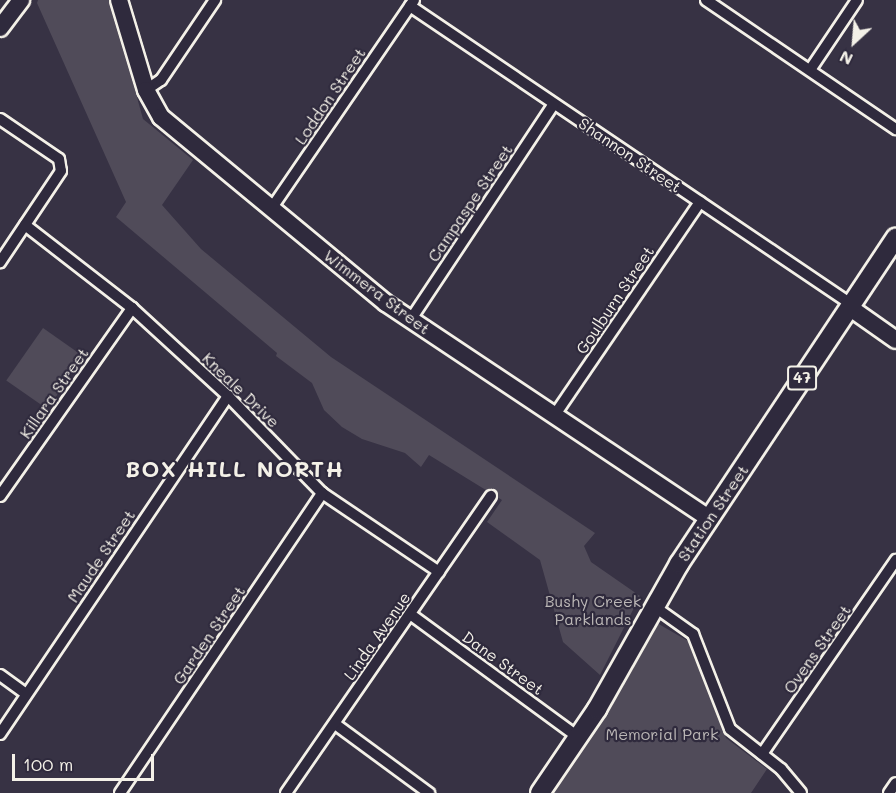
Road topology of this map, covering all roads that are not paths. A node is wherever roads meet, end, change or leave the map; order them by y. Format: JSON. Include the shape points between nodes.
{"nodes":[{"id":1,"x":21,"y":0,"type":"edge"},
{"id":2,"x":119,"y":0,"type":"edge"},
{"id":3,"x":215,"y":0,"type":"edge"},
{"id":4,"x":706,"y":0,"type":"edge"},
{"id":5,"x":857,"y":0,"type":"edge"},
{"id":6,"x":412,"y":3,"type":"edge"},
{"id":7,"x":0,"y":28,"type":"edge"},
{"id":8,"x":810,"y":70,"type":"junction"},
{"id":9,"x":146,"y":90,"type":"junction"},
{"id":10,"x":554,"y":104,"type":"junction"},
{"id":11,"x":0,"y":119,"type":"edge"},
{"id":12,"x":896,"y":129,"type":"edge"},
{"id":13,"x":700,"y":202,"type":"junction"},
{"id":14,"x":271,"y":209,"type":"junction"},
{"id":15,"x":25,"y":225,"type":"junction"},
{"id":16,"x":896,"y":238,"type":"edge"},
{"id":17,"x":0,"y":262,"type":"edge"},
{"id":18,"x":850,"y":306,"type":"junction"},
{"id":19,"x":132,"y":308,"type":"junction"},
{"id":20,"x":411,"y":319,"type":"junction"},
{"id":21,"x":896,"y":340,"type":"edge"},
{"id":22,"x":228,"y":396,"type":"junction"},
{"id":23,"x":554,"y":416,"type":"junction"},
{"id":24,"x":322,"y":493,"type":"junction"},
{"id":25,"x":0,"y":496,"type":"edge"},
{"id":26,"x":491,"y":496,"type":"dead end"},
{"id":27,"x":710,"y":519,"type":"junction"},
{"id":28,"x":896,"y":560,"type":"edge"},
{"id":29,"x":439,"y":573,"type":"junction"},
{"id":30,"x":655,"y":607,"type":"junction"},
{"id":31,"x":410,"y":614,"type":"junction"},
{"id":32,"x":0,"y":675,"type":"edge"},
{"id":33,"x":26,"y":694,"type":"junction"},
{"id":34,"x":334,"y":724,"type":"junction"},
{"id":35,"x":0,"y":734,"type":"edge"},
{"id":36,"x":578,"y":737,"type":"junction"},
{"id":37,"x":762,"y":754,"type":"junction"},
{"id":38,"x":896,"y":783,"type":"edge"},
{"id":39,"x":120,"y":793,"type":"edge"},
{"id":40,"x":286,"y":793,"type":"edge"},
{"id":41,"x":429,"y":793,"type":"edge"},
{"id":42,"x":540,"y":793,"type":"edge"},
{"id":43,"x":801,"y":793,"type":"edge"},
{"id":44,"x":890,"y":793,"type":"edge"}],
"edges":[{"from":1,"to":7,"type":"street"},
{"from":2,"to":9,"type":"street","name":"Wimmera Street"},
{"from":3,"to":9,"type":"street","via":[[161,80]]},
{"from":4,"to":8,"type":"street"},
{"from":5,"to":8,"type":"street"},
{"from":6,"to":10,"type":"street","name":"Shannon Street"},
{"from":6,"to":14,"type":"street","name":"Loddon Street"},
{"from":8,"to":12,"type":"street"},
{"from":9,"to":14,"type":"street","name":"Wimmera Street","via":[[161,117]]},
{"from":10,"to":13,"type":"street","name":"Shannon Street"},
{"from":10,"to":20,"type":"street","name":"Campaspe Street"},
{"from":11,"to":15,"type":"street","via":[[59,159],[61,171]]},
{"from":13,"to":18,"type":"street","name":"Shannon Street"},
{"from":13,"to":23,"type":"street","name":"Goulburn Street"},
{"from":14,"to":20,"type":"street","name":"Wimmera Street"},
{"from":15,"to":17,"type":"street"},
{"from":15,"to":19,"type":"street","name":"Kneale Drive"},
{"from":16,"to":18,"type":"main road","name":"Station Street","number":"47"},
{"from":18,"to":21,"type":"street","name":"Shannon Street"},
{"from":18,"to":27,"type":"main road","name":"Station Street","number":"47"},
{"from":19,"to":22,"type":"street","name":"Kneale Drive"},
{"from":19,"to":25,"type":"street","name":"Killara Street"},
{"from":20,"to":23,"type":"street","name":"Wimmera Street"},
{"from":22,"to":24,"type":"street","name":"Kneale Drive"},
{"from":22,"to":33,"type":"street","name":"Maude Street"},
{"from":23,"to":27,"type":"street","name":"Wimmera Street"},
{"from":24,"to":29,"type":"street","name":"Kneale Drive"},
{"from":24,"to":39,"type":"street","name":"Garden Street"},
{"from":26,"to":29,"type":"street","name":"Linda Avenue"},
{"from":27,"to":30,"type":"main road","name":"Station Street","number":"47"},
{"from":28,"to":37,"type":"street","name":"Ovens Street"},
{"from":29,"to":31,"type":"street","name":"Linda Avenue"},
{"from":30,"to":36,"type":"main road","name":"Station Street","number":"47"},
{"from":30,"to":37,"type":"street","via":[[693,634],[730,729]]},
{"from":31,"to":34,"type":"street","name":"Linda Avenue"},
{"from":31,"to":36,"type":"street","name":"Dane Street"},
{"from":32,"to":33,"type":"street"},
{"from":33,"to":35,"type":"street","name":"Maude Street"},
{"from":34,"to":40,"type":"street","name":"Linda Avenue"},
{"from":34,"to":41,"type":"street"},
{"from":36,"to":42,"type":"main road","name":"Station Street","number":"47"},
{"from":37,"to":43,"type":"street"},
{"from":38,"to":44,"type":"street"}]}
